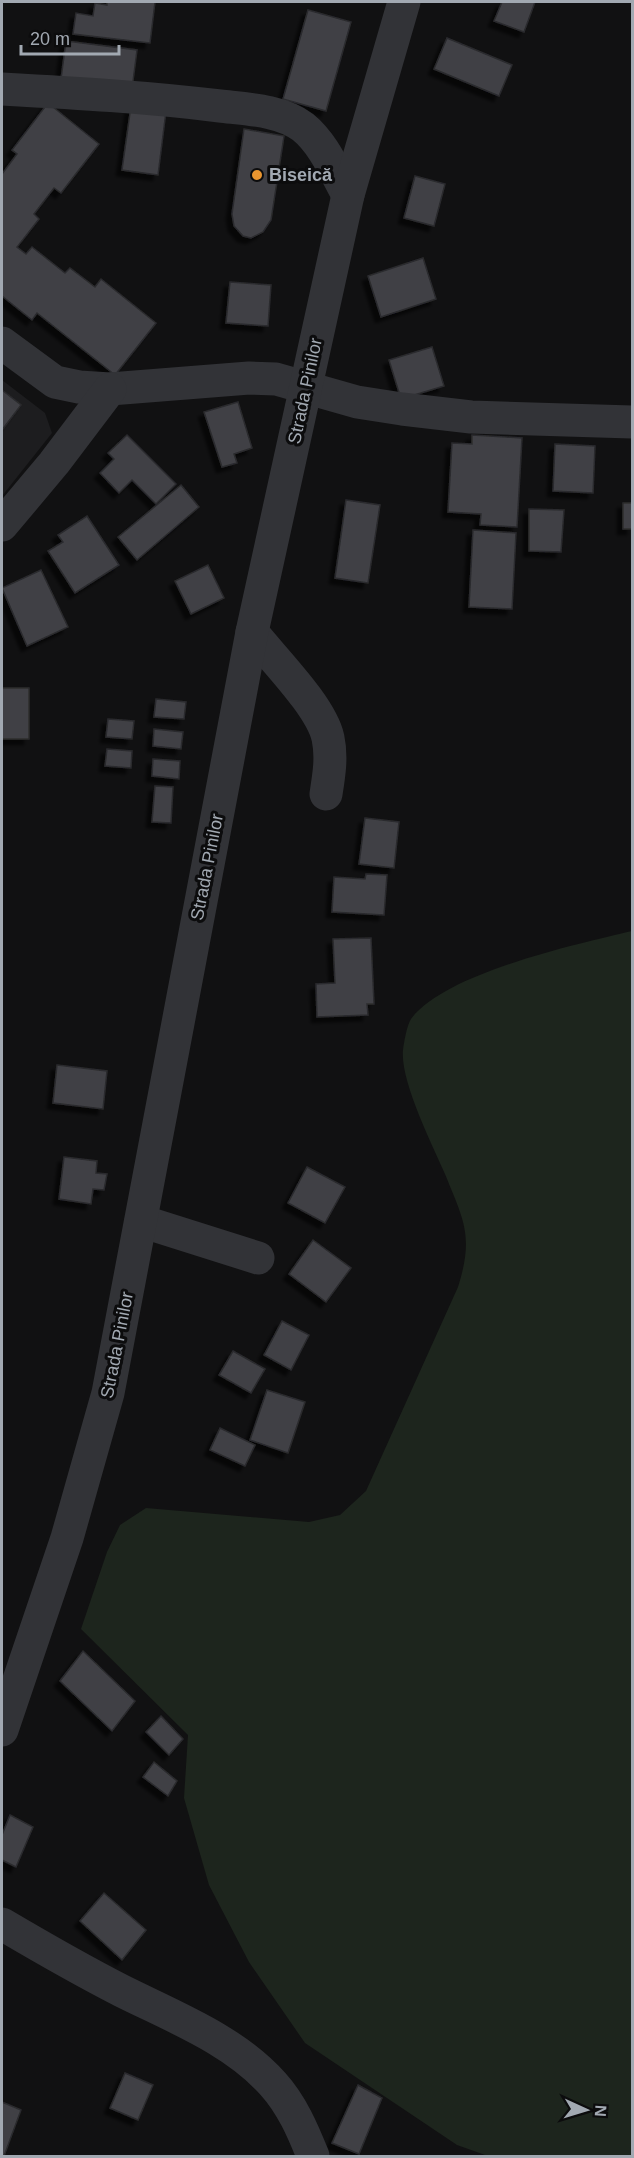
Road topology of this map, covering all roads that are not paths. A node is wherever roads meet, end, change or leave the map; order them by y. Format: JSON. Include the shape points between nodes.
{"nodes":[{"id":1,"x":404,"y":2,"type":"edge"},
{"id":2,"x":2,"y":89,"type":"edge"},
{"id":3,"x":348,"y":195,"type":"junction"},
{"id":4,"x":2,"y":343,"type":"edge"},
{"id":5,"x":305,"y":387,"type":"junction"},
{"id":6,"x":110,"y":389,"type":"junction"},
{"id":7,"x":633,"y":422,"type":"edge"},
{"id":8,"x":2,"y":525,"type":"edge"},
{"id":9,"x":252,"y":632,"type":"junction"},
{"id":10,"x":326,"y":794,"type":"dead end"},
{"id":11,"x":141,"y":1221,"type":"junction"},
{"id":12,"x":258,"y":1258,"type":"dead end"},
{"id":13,"x":2,"y":1730,"type":"edge"},
{"id":14,"x":2,"y":1924,"type":"edge"},
{"id":15,"x":313,"y":2157,"type":"edge"}],
"edges":[{"from":1,"to":3,"type":"street","name":"Strada Pinilor"},
{"from":2,"to":3,"type":"street","via":[[128,95],[287,118],[303,127],[322,148]]},
{"from":3,"to":5,"type":"street","name":"Strada Pinilor"},
{"from":4,"to":6,"type":"street","via":[[55,382]]},
{"from":5,"to":6,"type":"street","via":[[276,379],[249,378]]},
{"from":5,"to":7,"type":"street","via":[[357,402],[471,417]]},
{"from":5,"to":9,"type":"street","name":"Strada Pinilor"},
{"from":6,"to":8,"type":"street"},
{"from":9,"to":10,"type":"street","via":[[320,716],[331,761]]},
{"from":9,"to":11,"type":"street","name":"Strada Pinilor"},
{"from":11,"to":12,"type":"street"},
{"from":11,"to":13,"type":"street","name":"Strada Pinilor","via":[[108,1393],[67,1538]]},
{"from":14,"to":15,"type":"street","via":[[218,2040],[256,2066],[298,2120]]}]}
